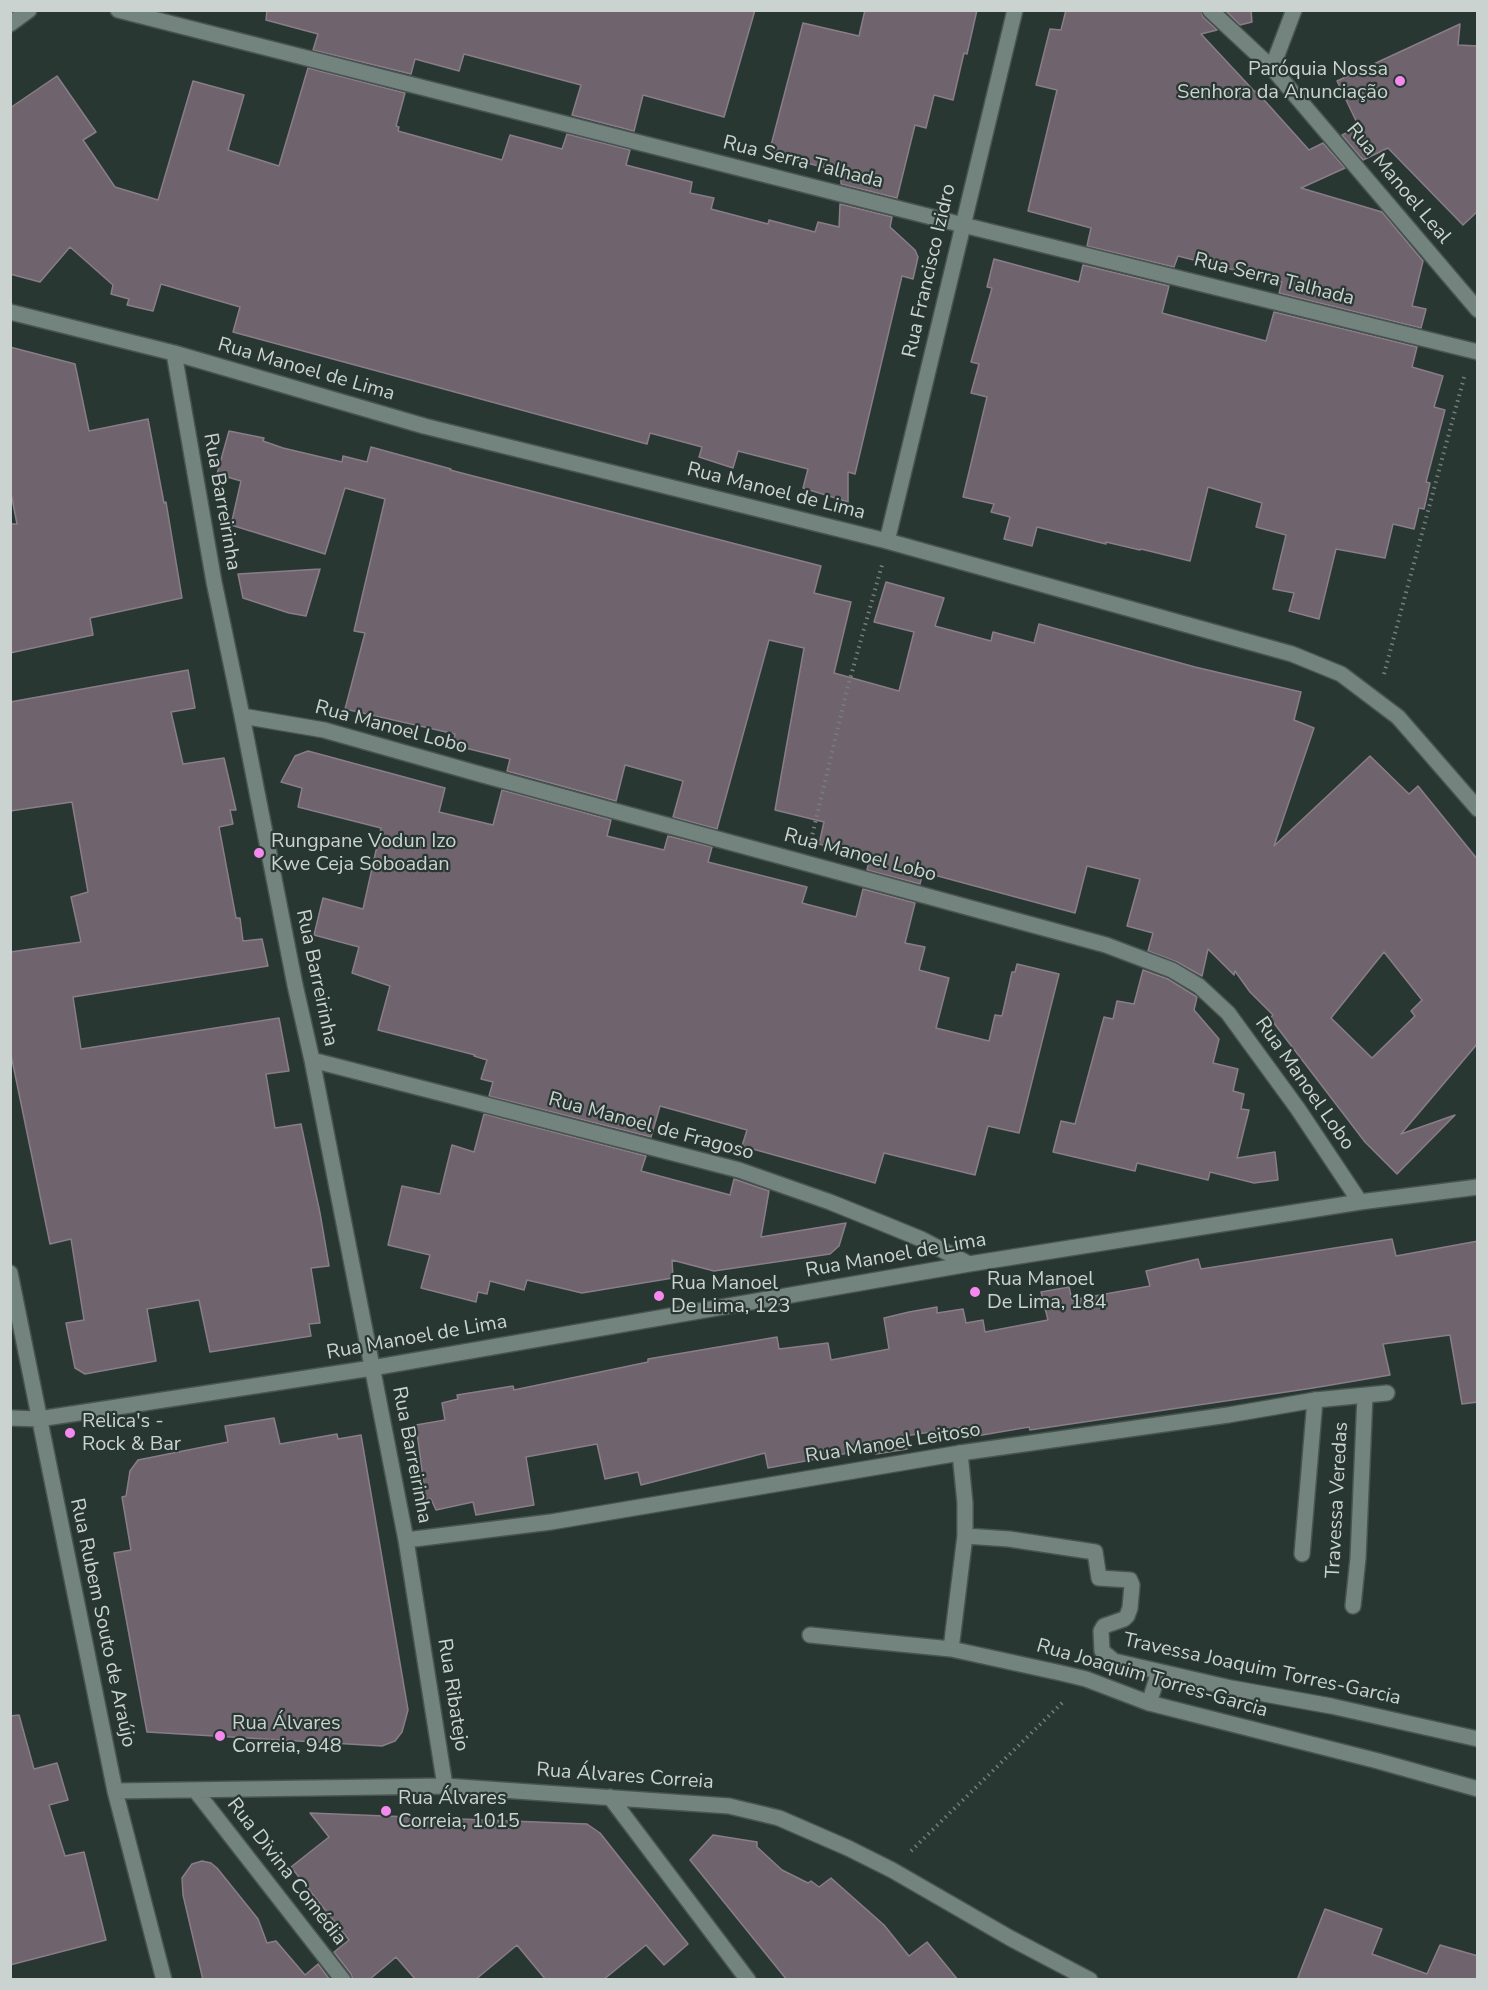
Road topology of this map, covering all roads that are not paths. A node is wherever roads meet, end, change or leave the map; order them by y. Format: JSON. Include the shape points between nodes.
{"nodes":[{"id":1,"x":29,"y":10,"type":"edge"},
{"id":2,"x":118,"y":10,"type":"edge"},
{"id":3,"x":1015,"y":10,"type":"edge"},
{"id":4,"x":1210,"y":10,"type":"edge"},
{"id":5,"x":1294,"y":10,"type":"edge"},
{"id":6,"x":10,"y":24,"type":"edge"},
{"id":7,"x":1272,"y":68,"type":"junction"},
{"id":8,"x":963,"y":225,"type":"junction"},
{"id":9,"x":1478,"y":310,"type":"edge"},
{"id":10,"x":10,"y":312,"type":"edge"},
{"id":11,"x":1475,"y":351,"type":"edge"},
{"id":12,"x":174,"y":354,"type":"junction"},
{"id":13,"x":888,"y":541,"type":"junction"},
{"id":14,"x":242,"y":716,"type":"junction"},
{"id":15,"x":1478,"y":809,"type":"edge"},
{"id":16,"x":312,"y":1060,"type":"junction"},
{"id":17,"x":1478,"y":1187,"type":"edge"},
{"id":18,"x":1360,"y":1202,"type":"junction"},
{"id":19,"x":969,"y":1264,"type":"junction"},
{"id":20,"x":10,"y":1273,"type":"edge"},
{"id":21,"x":18,"y":1337,"type":"edge"},
{"id":22,"x":372,"y":1368,"type":"junction"},
{"id":23,"x":1387,"y":1393,"type":"dead end"},
{"id":24,"x":1365,"y":1396,"type":"junction"},
{"id":25,"x":1315,"y":1400,"type":"junction"},
{"id":26,"x":10,"y":1418,"type":"edge"},
{"id":27,"x":39,"y":1419,"type":"junction"},
{"id":28,"x":960,"y":1454,"type":"junction"},
{"id":29,"x":965,"y":1536,"type":"junction"},
{"id":30,"x":406,"y":1540,"type":"junction"},
{"id":31,"x":1302,"y":1554,"type":"dead end"},
{"id":32,"x":1353,"y":1606,"type":"dead end"},
{"id":33,"x":418,"y":1612,"type":"joint"},
{"id":34,"x":810,"y":1635,"type":"dead end"},
{"id":35,"x":951,"y":1649,"type":"junction"},
{"id":36,"x":1159,"y":1672,"type":"junction"},
{"id":37,"x":1149,"y":1703,"type":"junction"},
{"id":38,"x":1478,"y":1738,"type":"edge"},
{"id":39,"x":445,"y":1786,"type":"junction"},
{"id":40,"x":1478,"y":1789,"type":"edge"},
{"id":41,"x":195,"y":1790,"type":"junction"},
{"id":42,"x":115,"y":1791,"type":"junction"},
{"id":43,"x":610,"y":1797,"type":"junction"},
{"id":44,"x":164,"y":1980,"type":"edge"},
{"id":45,"x":343,"y":1980,"type":"edge"},
{"id":46,"x":748,"y":1980,"type":"edge"},
{"id":47,"x":1090,"y":1980,"type":"edge"}],
"edges":[{"from":1,"to":6,"type":"street"},
{"from":2,"to":8,"type":"street","name":"Rua Serra Talhada"},
{"from":3,"to":8,"type":"street","name":"Rua Francisco Izidro"},
{"from":4,"to":7,"type":"street","name":"Rua Manoel Leal"},
{"from":5,"to":7,"type":"street"},
{"from":7,"to":9,"type":"street","name":"Rua Manoel Leal"},
{"from":8,"to":11,"type":"street","name":"Rua Serra Talhada"},
{"from":8,"to":13,"type":"street","name":"Rua Francisco Izidro"},
{"from":10,"to":12,"type":"street","name":"Rua Manoel de Lima"},
{"from":12,"to":13,"type":"street","name":"Rua Manoel de Lima","via":[[424,426]]},
{"from":12,"to":14,"type":"street","name":"Rua Barreirinha"},
{"from":13,"to":15,"type":"street","name":"Rua Manoel de Lima","via":[[1292,654],[1341,674],[1398,717]]},
{"from":14,"to":16,"type":"street","name":"Rua Barreirinha"},
{"from":14,"to":18,"type":"street","name":"Rua Manoel Lobo","via":[[324,730],[1106,945],[1172,970],[1199,986],[1228,1013]]},
{"from":16,"to":19,"type":"street","name":"Rua Manoel de Fragoso","via":[[739,1170],[882,1223]]},
{"from":16,"to":22,"type":"street","name":"Rua Barreirinha"},
{"from":17,"to":18,"type":"street","name":"Rua Manoel de Lima"},
{"from":18,"to":19,"type":"street","name":"Rua Manoel de Lima"},
{"from":19,"to":22,"type":"street","name":"Rua Manoel de Lima"},
{"from":20,"to":21,"type":"street","name":"Rua Rubem Souto de Araújo"},
{"from":21,"to":27,"type":"street","name":"Rua Rubem Souto de Araújo"},
{"from":22,"to":27,"type":"street","name":"Rua Manoel de Lima"},
{"from":22,"to":30,"type":"street","name":"Rua Barreirinha"},
{"from":23,"to":24,"type":"street","name":"Rua Manoel Leitoso"},
{"from":24,"to":25,"type":"street","name":"Rua Manoel Leitoso"},
{"from":24,"to":32,"type":"street","name":"Travessa Veredas"},
{"from":25,"to":28,"type":"street","name":"Rua Manoel Leitoso"},
{"from":25,"to":31,"type":"street"},
{"from":26,"to":27,"type":"street","name":"Rua Manoel de Lima"},
{"from":27,"to":42,"type":"street","name":"Rua Rubem Souto de Araújo"},
{"from":28,"to":29,"type":"street"},
{"from":28,"to":30,"type":"street","name":"Rua Manoel Leitoso","via":[[551,1522]]},
{"from":29,"to":35,"type":"street"},
{"from":29,"to":36,"type":"street","name":"Travessa Joaquim Torres-Garcia","via":[[1095,1552],[1099,1578],[1126,1579],[1132,1585],[1127,1616],[1101,1631],[1102,1651],[1114,1661]]},
{"from":30,"to":33,"type":"street","name":"Rua Barreirinha"},
{"from":33,"to":39,"type":"street","name":"Rua Ribatejo"},
{"from":34,"to":35,"type":"street","name":"Rua Joaquim Torres-Garcia"},
{"from":35,"to":37,"type":"street","name":"Rua Joaquim Torres-Garcia","via":[[1086,1679]]},
{"from":36,"to":37,"type":"street"},
{"from":36,"to":38,"type":"street","name":"Travessa Joaquim Torres-Garcia"},
{"from":37,"to":40,"type":"street","name":"Rua Joaquim Torres-Garcia"},
{"from":39,"to":41,"type":"street","name":"Rua Álvares Correia"},
{"from":39,"to":43,"type":"street","name":"Rua Álvares Correia"},
{"from":41,"to":42,"type":"street","name":"Rua Álvares Correia"},
{"from":41,"to":45,"type":"street","name":"Rua Divina Comédia"},
{"from":42,"to":44,"type":"street","name":"Rua Rubem Souto de Araújo"},
{"from":43,"to":46,"type":"street"},
{"from":43,"to":47,"type":"street","name":"Rua Álvares Correia","via":[[729,1806],[779,1818],[892,1870]]}]}
